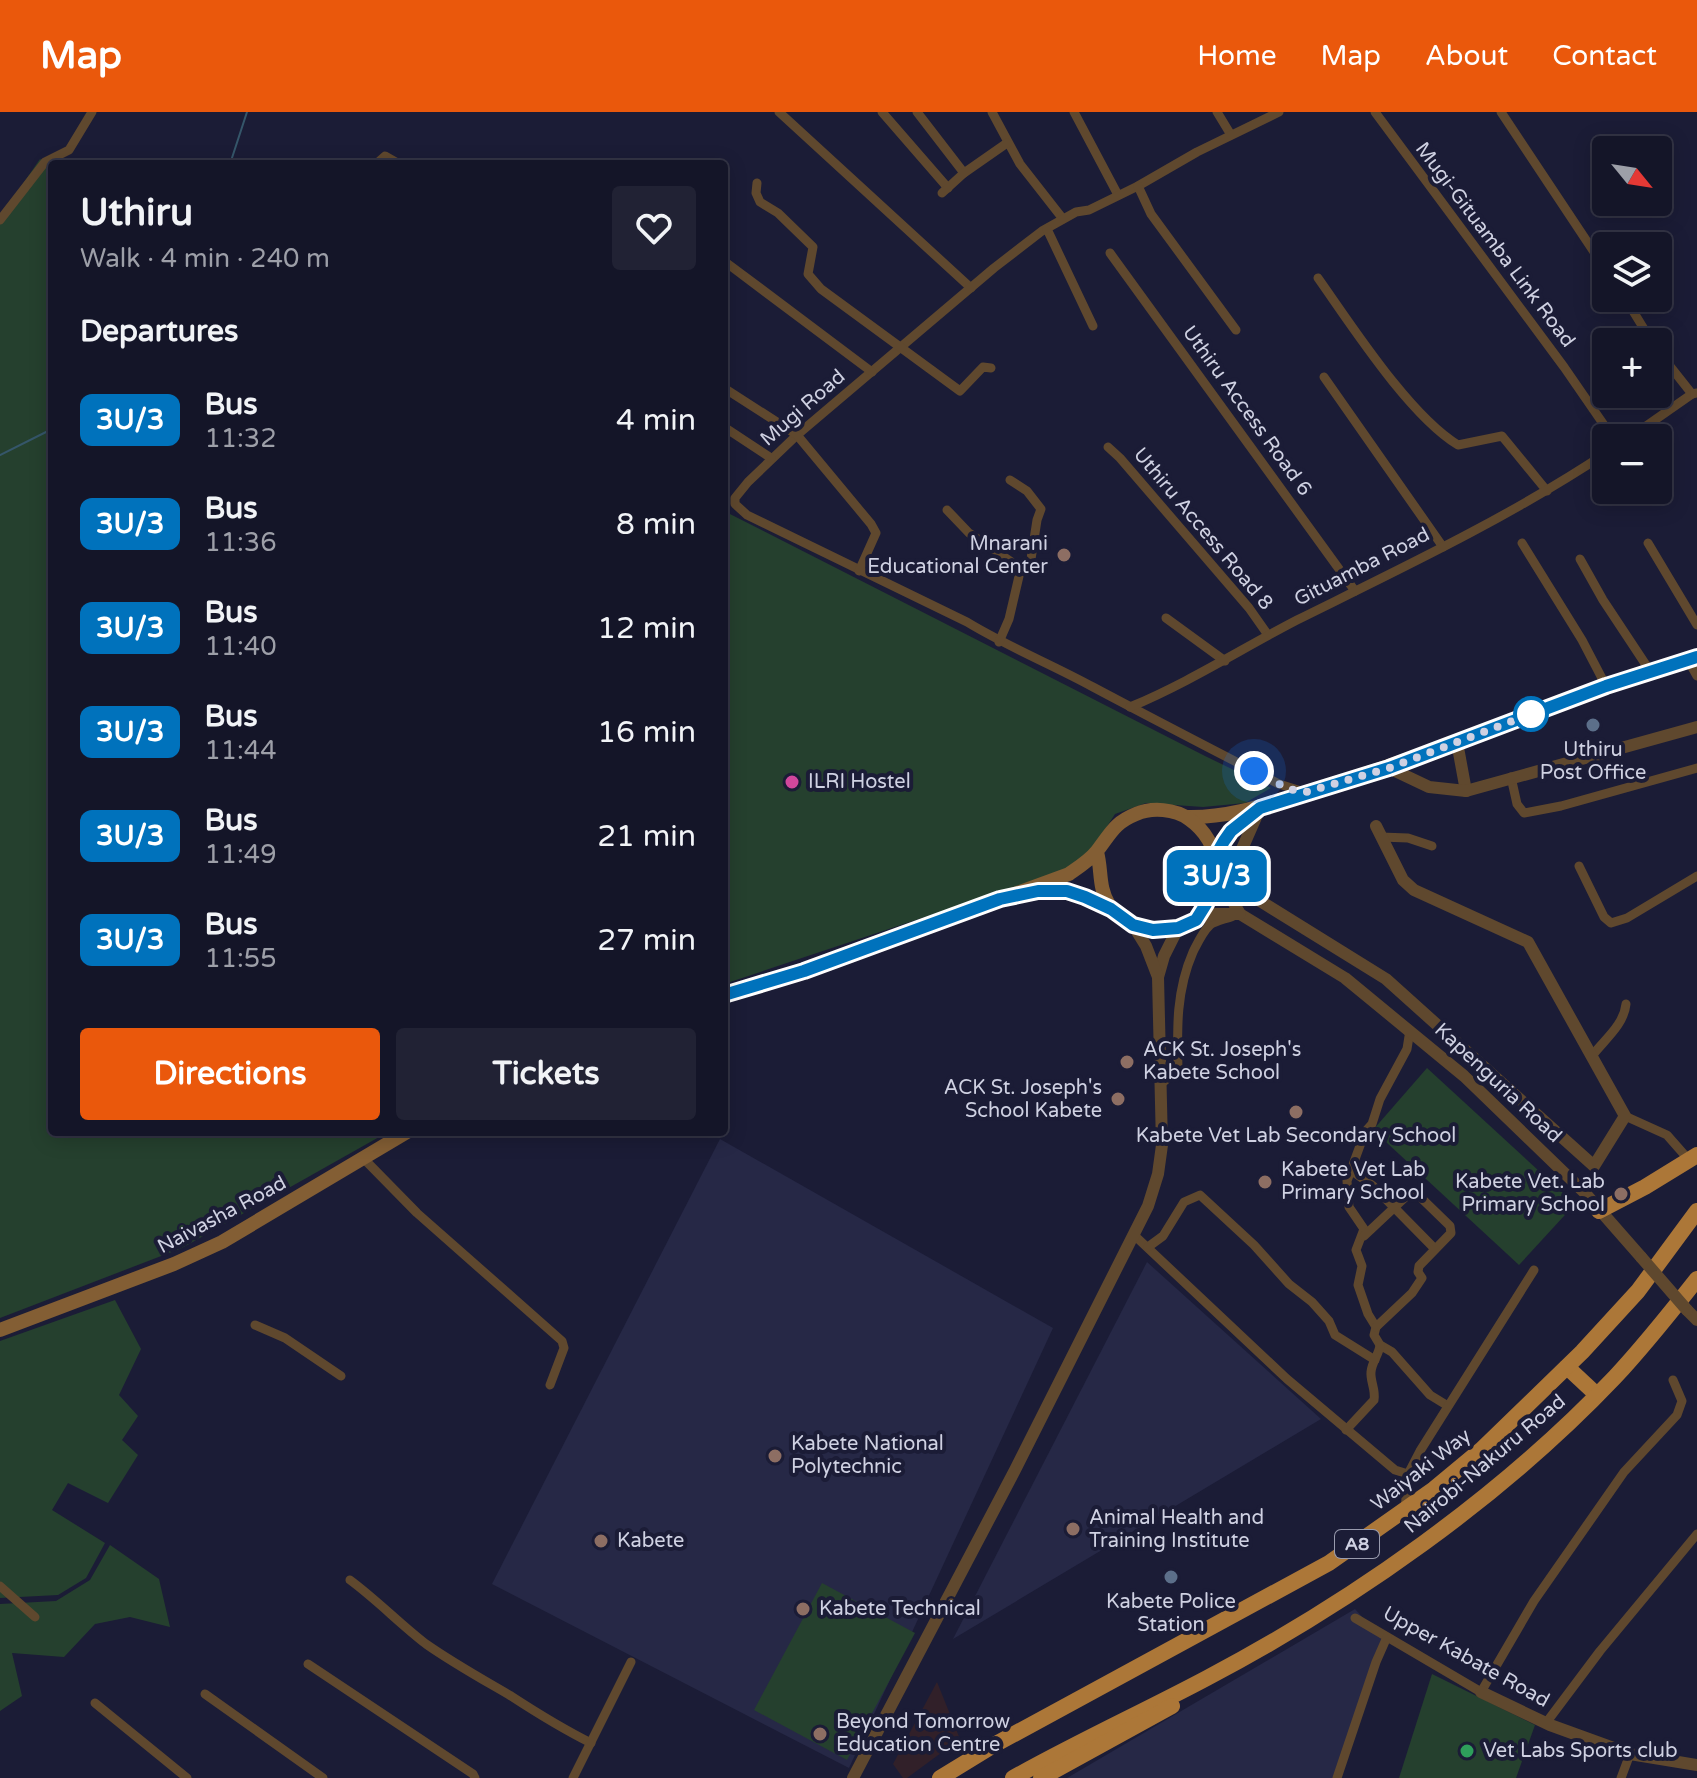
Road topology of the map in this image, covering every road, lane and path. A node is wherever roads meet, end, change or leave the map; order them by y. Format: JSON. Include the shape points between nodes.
{"nodes":[{"id":1,"x":92,"y":112,"type":"edge"},
{"id":2,"x":779,"y":112,"type":"edge"},
{"id":3,"x":882,"y":112,"type":"edge"},
{"id":4,"x":917,"y":112,"type":"edge"},
{"id":5,"x":992,"y":112,"type":"edge"},
{"id":6,"x":1074,"y":112,"type":"edge"},
{"id":7,"x":1217,"y":112,"type":"edge"},
{"id":8,"x":1279,"y":112,"type":"edge"},
{"id":9,"x":1375,"y":112,"type":"edge"},
{"id":10,"x":1501,"y":112,"type":"edge"},
{"id":11,"x":1231,"y":135,"type":"junction"},
{"id":12,"x":1007,"y":143,"type":"junction"},
{"id":13,"x":48,"y":160,"type":"edge"},
{"id":14,"x":49,"y":160,"type":"edge"},
{"id":15,"x":964,"y":173,"type":"junction"},
{"id":16,"x":757,"y":183,"type":"dead end"},
{"id":17,"x":1138,"y":186,"type":"junction"},
{"id":18,"x":1118,"y":195,"type":"junction"},
{"id":19,"x":1063,"y":219,"type":"junction"},
{"id":20,"x":0,"y":220,"type":"edge"},
{"id":21,"x":1047,"y":229,"type":"junction"},
{"id":22,"x":1592,"y":249,"type":"edge"},
{"id":23,"x":1110,"y":253,"type":"dead end"},
{"id":24,"x":728,"y":264,"type":"edge"},
{"id":25,"x":1318,"y":278,"type":"dead end"},
{"id":26,"x":971,"y":288,"type":"junction"},
{"id":27,"x":1093,"y":326,"type":"dead end"},
{"id":28,"x":1236,"y":330,"type":"dead end"},
{"id":29,"x":899,"y":348,"type":"junction"},
{"id":30,"x":991,"y":368,"type":"dead end"},
{"id":31,"x":1672,"y":368,"type":"edge"},
{"id":32,"x":872,"y":372,"type":"junction"},
{"id":33,"x":1324,"y":377,"type":"dead end"},
{"id":34,"x":728,"y":391,"type":"edge"},
{"id":35,"x":1694,"y":394,"type":"edge"},
{"id":36,"x":1603,"y":424,"type":"edge"},
{"id":37,"x":1650,"y":424,"type":"edge"},
{"id":38,"x":728,"y":430,"type":"edge"},
{"id":39,"x":797,"y":435,"type":"junction"},
{"id":40,"x":1108,"y":447,"type":"dead end"},
{"id":41,"x":771,"y":458,"type":"junction"},
{"id":42,"x":1592,"y":462,"type":"edge"},
{"id":43,"x":1010,"y":480,"type":"dead end"},
{"id":44,"x":1547,"y":491,"type":"junction"},
{"id":45,"x":947,"y":510,"type":"dead end"},
{"id":46,"x":1522,"y":543,"type":"dead end"},
{"id":47,"x":1648,"y":543,"type":"dead end"},
{"id":48,"x":1443,"y":547,"type":"junction"},
{"id":49,"x":1580,"y":559,"type":"dead end"},
{"id":50,"x":859,"y":571,"type":"junction"},
{"id":51,"x":1020,"y":572,"type":"junction"},
{"id":52,"x":1355,"y":591,"type":"junction"},
{"id":53,"x":1166,"y":618,"type":"dead end"},
{"id":54,"x":1697,"y":625,"type":"edge"},
{"id":55,"x":1268,"y":635,"type":"junction"},
{"id":56,"x":999,"y":642,"type":"junction"},
{"id":57,"x":1693,"y":658,"type":"edge"},
{"id":58,"x":1225,"y":661,"type":"junction"},
{"id":59,"x":1650,"y":671,"type":"junction"},
{"id":60,"x":1697,"y":676,"type":"edge"},
{"id":61,"x":1606,"y":686,"type":"junction"},
{"id":62,"x":1130,"y":707,"type":"junction"},
{"id":63,"x":1697,"y":727,"type":"edge"},
{"id":64,"x":1457,"y":742,"type":"junction"},
{"id":65,"x":1389,"y":768,"type":"junction"},
{"id":66,"x":1697,"y":768,"type":"edge"},
{"id":67,"x":1511,"y":777,"type":"junction"},
{"id":68,"x":1466,"y":791,"type":"junction"},
{"id":69,"x":1306,"y":792,"type":"junction"},
{"id":70,"x":1263,"y":806,"type":"junction"},
{"id":71,"x":1186,"y":817,"type":"junction"},
{"id":72,"x":1379,"y":832,"type":"joint"},
{"id":73,"x":1432,"y":846,"type":"dead end"},
{"id":74,"x":1097,"y":852,"type":"junction"},
{"id":75,"x":1216,"y":855,"type":"junction"},
{"id":76,"x":1579,"y":866,"type":"dead end"},
{"id":77,"x":1217,"y":874,"type":"junction"},
{"id":78,"x":1697,"y":876,"type":"edge"},
{"id":79,"x":1000,"y":899,"type":"junction"},
{"id":80,"x":1111,"y":909,"type":"junction"},
{"id":81,"x":1240,"y":914,"type":"junction"},
{"id":82,"x":1196,"y":920,"type":"junction"},
{"id":83,"x":1133,"y":925,"type":"junction"},
{"id":84,"x":1178,"y":928,"type":"junction"},
{"id":85,"x":1357,"y":961,"type":"junction"},
{"id":86,"x":1158,"y":977,"type":"junction"},
{"id":87,"x":1345,"y":978,"type":"junction"},
{"id":88,"x":728,"y":994,"type":"edge"},
{"id":89,"x":1626,"y":1004,"type":"dead end"},
{"id":90,"x":1410,"y":1030,"type":"junction"},
{"id":91,"x":1592,"y":1056,"type":"junction"},
{"id":92,"x":1162,"y":1083,"type":"junction"},
{"id":93,"x":1625,"y":1116,"type":"junction"},
{"id":94,"x":401,"y":1136,"type":"edge"},
{"id":95,"x":1693,"y":1158,"type":"edge"},
{"id":96,"x":364,"y":1159,"type":"junction"},
{"id":97,"x":1351,"y":1170,"type":"junction"},
{"id":98,"x":1395,"y":1209,"type":"junction"},
{"id":99,"x":1599,"y":1211,"type":"junction"},
{"id":100,"x":1697,"y":1211,"type":"edge"},
{"id":101,"x":1134,"y":1235,"type":"junction"},
{"id":102,"x":1362,"y":1238,"type":"junction"},
{"id":103,"x":1148,"y":1247,"type":"junction"},
{"id":104,"x":1435,"y":1249,"type":"junction"},
{"id":105,"x":1534,"y":1270,"type":"dead end"},
{"id":106,"x":1697,"y":1279,"type":"edge"},
{"id":107,"x":1697,"y":1320,"type":"edge"},
{"id":108,"x":255,"y":1325,"type":"dead end"},
{"id":109,"x":1376,"y":1327,"type":"junction"},
{"id":110,"x":0,"y":1330,"type":"edge"},
{"id":111,"x":1380,"y":1345,"type":"junction"},
{"id":112,"x":1375,"y":1360,"type":"junction"},
{"id":113,"x":1567,"y":1367,"type":"junction"},
{"id":114,"x":341,"y":1376,"type":"dead end"},
{"id":115,"x":1673,"y":1380,"type":"dead end"},
{"id":116,"x":550,"y":1385,"type":"dead end"},
{"id":117,"x":1597,"y":1395,"type":"junction"},
{"id":118,"x":1448,"y":1406,"type":"junction"},
{"id":119,"x":1346,"y":1430,"type":"junction"},
{"id":120,"x":1408,"y":1474,"type":"junction"},
{"id":121,"x":1405,"y":1510,"type":"junction"},
{"id":122,"x":1697,"y":1534,"type":"edge"},
{"id":123,"x":350,"y":1580,"type":"dead end"},
{"id":124,"x":0,"y":1586,"type":"edge"},
{"id":125,"x":35,"y":1617,"type":"dead end"},
{"id":126,"x":1355,"y":1618,"type":"dead end"},
{"id":127,"x":1387,"y":1637,"type":"junction"},
{"id":128,"x":631,"y":1662,"type":"dead end"},
{"id":129,"x":308,"y":1664,"type":"dead end"},
{"id":130,"x":1208,"y":1677,"type":"junction"},
{"id":131,"x":1481,"y":1692,"type":"junction"},
{"id":132,"x":205,"y":1694,"type":"dead end"},
{"id":133,"x":95,"y":1703,"type":"dead end"},
{"id":134,"x":1546,"y":1723,"type":"junction"},
{"id":135,"x":591,"y":1743,"type":"junction"},
{"id":136,"x":1630,"y":1754,"type":"junction"},
{"id":137,"x":1697,"y":1765,"type":"edge"},
{"id":138,"x":187,"y":1778,"type":"edge"},
{"id":139,"x":323,"y":1778,"type":"edge"},
{"id":140,"x":475,"y":1778,"type":"edge"},
{"id":141,"x":573,"y":1778,"type":"edge"},
{"id":142,"x":853,"y":1778,"type":"edge"},
{"id":143,"x":940,"y":1778,"type":"edge"},
{"id":144,"x":1013,"y":1778,"type":"edge"},
{"id":145,"x":1041,"y":1778,"type":"edge"},
{"id":146,"x":1337,"y":1778,"type":"edge"},
{"id":147,"x":1621,"y":1778,"type":"edge"}],
"edges":[{"from":1,"to":14,"type":"street","via":[[69,150]]},
{"from":2,"to":26,"type":"street"},
{"from":3,"to":15,"type":"street","via":[[945,190]]},
{"from":4,"to":15,"type":"street"},
{"from":5,"to":12,"type":"street"},
{"from":6,"to":18,"type":"street"},
{"from":7,"to":11,"type":"street"},
{"from":8,"to":11,"type":"street","name":"Mugi Road"},
{"from":9,"to":36,"type":"street","name":"Mugi-Gituamba Link Road"},
{"from":10,"to":22,"type":"street"},
{"from":11,"to":17,"type":"street","name":"Mugi Road"},
{"from":12,"to":15,"type":"street"},
{"from":12,"to":19,"type":"street"},
{"from":13,"to":20,"type":"street"},
{"from":16,"to":29,"type":"street","via":[[760,202],[813,247],[809,278]]},
{"from":17,"to":18,"type":"street","name":"Mugi Road"},
{"from":17,"to":28,"type":"street","via":[[1151,214]]},
{"from":18,"to":19,"type":"street","name":"Mugi Road"},
{"from":19,"to":21,"type":"street","name":"Mugi Road"},
{"from":21,"to":26,"type":"street","name":"Mugi Road"},
{"from":21,"to":27,"type":"street"},
{"from":23,"to":52,"type":"street","name":"Uthiru Access Road 6"},
{"from":24,"to":32,"type":"street"},
{"from":25,"to":44,"type":"street","via":[[1397,384],[1447,438],[1458,445],[1502,436]]},
{"from":26,"to":29,"type":"street","name":"Mugi Road"},
{"from":29,"to":30,"type":"street","via":[[960,391],[983,367]]},
{"from":29,"to":32,"type":"street","name":"Mugi Road"},
{"from":31,"to":35,"type":"street"},
{"from":32,"to":39,"type":"street","name":"Mugi Road"},
{"from":33,"to":48,"type":"street"},
{"from":34,"to":39,"type":"street"},
{"from":35,"to":37,"type":"street"},
{"from":38,"to":41,"type":"street"},
{"from":39,"to":41,"type":"street","name":"Mugi Road"},
{"from":39,"to":50,"type":"street","via":[[875,530]]},
{"from":40,"to":55,"type":"street","name":"Uthiru Access Road 8"},
{"from":41,"to":50,"type":"street","name":"Mugi Road","via":[[735,498],[737,509]]},
{"from":42,"to":44,"type":"street","name":"Gituamba Road"},
{"from":43,"to":51,"type":"street","via":[[1041,509],[1031,559]]},
{"from":44,"to":48,"type":"street","name":"Gituamba Road"},
{"from":45,"to":51,"type":"street"},
{"from":46,"to":61,"type":"street"},
{"from":47,"to":54,"type":"street"},
{"from":48,"to":52,"type":"street","name":"Gituamba Road"},
{"from":49,"to":59,"type":"street"},
{"from":50,"to":56,"type":"street","name":"Mugi Road"},
{"from":51,"to":56,"type":"street"},
{"from":52,"to":55,"type":"street","name":"Gituamba Road"},
{"from":53,"to":58,"type":"street"},
{"from":55,"to":58,"type":"street","name":"Gituamba Road"},
{"from":56,"to":62,"type":"street","name":"Mugi Road"},
{"from":57,"to":59,"type":"main road"},
{"from":57,"to":60,"type":"street"},
{"from":58,"to":62,"type":"street","name":"Gituamba Road"},
{"from":59,"to":61,"type":"main road"},
{"from":61,"to":64,"type":"main road"},
{"from":62,"to":69,"type":"street","name":"Mugi Road","via":[[1279,784]]},
{"from":63,"to":67,"type":"street"},
{"from":64,"to":65,"type":"main road"},
{"from":64,"to":68,"type":"street"},
{"from":65,"to":68,"type":"street","via":[[1429,787]]},
{"from":65,"to":69,"type":"main road"},
{"from":66,"to":67,"type":"street","via":[[1524,813]]},
{"from":67,"to":68,"type":"street"},
{"from":69,"to":70,"type":"main road"},
{"from":70,"to":71,"type":"main road","via":[[1229,815]]},
{"from":70,"to":75,"type":"main road","via":[[1231,831]]},
{"from":70,"to":85,"type":"street","via":[[1235,865],[1236,886]]},
{"from":71,"to":74,"type":"main road","via":[[1140,812],[1111,829]]},
{"from":71,"to":75,"type":"main road","via":[[1203,831]]},
{"from":72,"to":73,"type":"street"},
{"from":72,"to":91,"type":"street","via":[[1403,880],[1414,890],[1528,942]]},
{"from":74,"to":79,"type":"main road","via":[[1069,874]]},
{"from":74,"to":80,"type":"main road","via":[[1101,889]]},
{"from":75,"to":77,"type":"main road"},
{"from":76,"to":78,"type":"street","via":[[1611,923]]},
{"from":77,"to":81,"type":"street"},
{"from":77,"to":82,"type":"main road"},
{"from":79,"to":80,"type":"main road","via":[[1067,891]]},
{"from":79,"to":88,"type":"main road"},
{"from":80,"to":83,"type":"main road"},
{"from":81,"to":82,"type":"street"},
{"from":81,"to":87,"type":"street","name":"Kapenguria Road"},
{"from":81,"to":92,"type":"street","via":[[1210,925],[1197,944],[1179,991],[1178,1070]]},
{"from":82,"to":84,"type":"main road"},
{"from":83,"to":84,"type":"main road"},
{"from":83,"to":86,"type":"street"},
{"from":84,"to":86,"type":"street"},
{"from":85,"to":87,"type":"street"},
{"from":85,"to":93,"type":"street","via":[[1433,1020],[1591,1167]]},
{"from":86,"to":92,"type":"street"},
{"from":87,"to":90,"type":"street","name":"Kapenguria Road"},
{"from":89,"to":91,"type":"street","via":[[1619,1025]]},
{"from":90,"to":97,"type":"street","via":[[1407,1049]]},
{"from":90,"to":99,"type":"street","name":"Kapenguria Road","via":[[1518,1127]]},
{"from":91,"to":93,"type":"street"},
{"from":92,"to":101,"type":"street","via":[[1158,1174]]},
{"from":93,"to":95,"type":"street","via":[[1667,1135]]},
{"from":94,"to":96,"type":"main road","name":"Naivasha Road"},
{"from":95,"to":99,"type":"highway"},
{"from":96,"to":110,"type":"main road","name":"Naivasha Road","via":[[222,1242]]},
{"from":96,"to":116,"type":"street","via":[[562,1341]]},
{"from":97,"to":98,"type":"street"},
{"from":97,"to":102,"type":"street","via":[[1346,1191],[1349,1207],[1364,1229]]},
{"from":98,"to":102,"type":"street"},
{"from":98,"to":104,"type":"street"},
{"from":98,"to":104,"type":"street","via":[[1413,1190],[1450,1226],[1451,1233]]},
{"from":99,"to":107,"type":"street","name":"Kapenguria Road","bridge":true},
{"from":100,"to":113,"type":"highway","name":"Waiyaki Way","number":"A8","via":[[1638,1291]]},
{"from":101,"to":103,"type":"street"},
{"from":101,"to":142,"type":"street"},
{"from":102,"to":109,"type":"street","via":[[1356,1250],[1362,1266],[1358,1285]]},
{"from":103,"to":112,"type":"street","via":[[1163,1236],[1184,1202],[1200,1195],[1312,1302],[1335,1335]]},
{"from":103,"to":119,"type":"street"},
{"from":104,"to":109,"type":"street","via":[[1419,1266],[1422,1278],[1412,1293]]},
{"from":105,"to":118,"type":"street"},
{"from":106,"to":117,"type":"highway","name":"Nairobi-Nakuru Road","number":"A8"},
{"from":108,"to":114,"type":"street","via":[[285,1338]]},
{"from":109,"to":111,"type":"street"},
{"from":111,"to":112,"type":"street"},
{"from":111,"to":118,"type":"street"},
{"from":112,"to":119,"type":"street","via":[[1374,1400]]},
{"from":113,"to":117,"type":"highway"},
{"from":113,"to":121,"type":"highway","name":"Waiyaki Way","number":"A8","via":[[1481,1450]]},
{"from":115,"to":131,"type":"street","via":[[1682,1401],[1677,1415],[1624,1472],[1534,1601]]},
{"from":117,"to":130,"type":"highway","name":"Nairobi-Nakuru Road","number":"A8","via":[[1438,1531],[1335,1603]]},
{"from":118,"to":120,"type":"street"},
{"from":119,"to":120,"type":"street","via":[[1395,1470]]},
{"from":120,"to":121,"type":"street"},
{"from":121,"to":143,"type":"highway","name":"Waiyaki Way","number":"A8","via":[[1329,1563]]},
{"from":122,"to":134,"type":"street"},
{"from":123,"to":135,"type":"street","via":[[445,1656]]},
{"from":124,"to":125,"type":"street"},
{"from":126,"to":127,"type":"street","name":"Upper Kabate Road"},
{"from":127,"to":131,"type":"street","name":"Upper Kabate Road"},
{"from":127,"to":146,"type":"street"},
{"from":128,"to":135,"type":"street"},
{"from":129,"to":140,"type":"street"},
{"from":130,"to":144,"type":"highway","name":"Nairobi-Nakuru Road","number":"A8"},
{"from":130,"to":145,"type":"highway","via":[[1172,1707]]},
{"from":131,"to":134,"type":"street","name":"Upper Kabate Road"},
{"from":132,"to":139,"type":"street"},
{"from":133,"to":138,"type":"street"},
{"from":134,"to":136,"type":"street","name":"Upper Kabate Road"},
{"from":135,"to":141,"type":"street"},
{"from":136,"to":137,"type":"street","name":"Upper Kabate Road"},
{"from":136,"to":147,"type":"street"}]}
